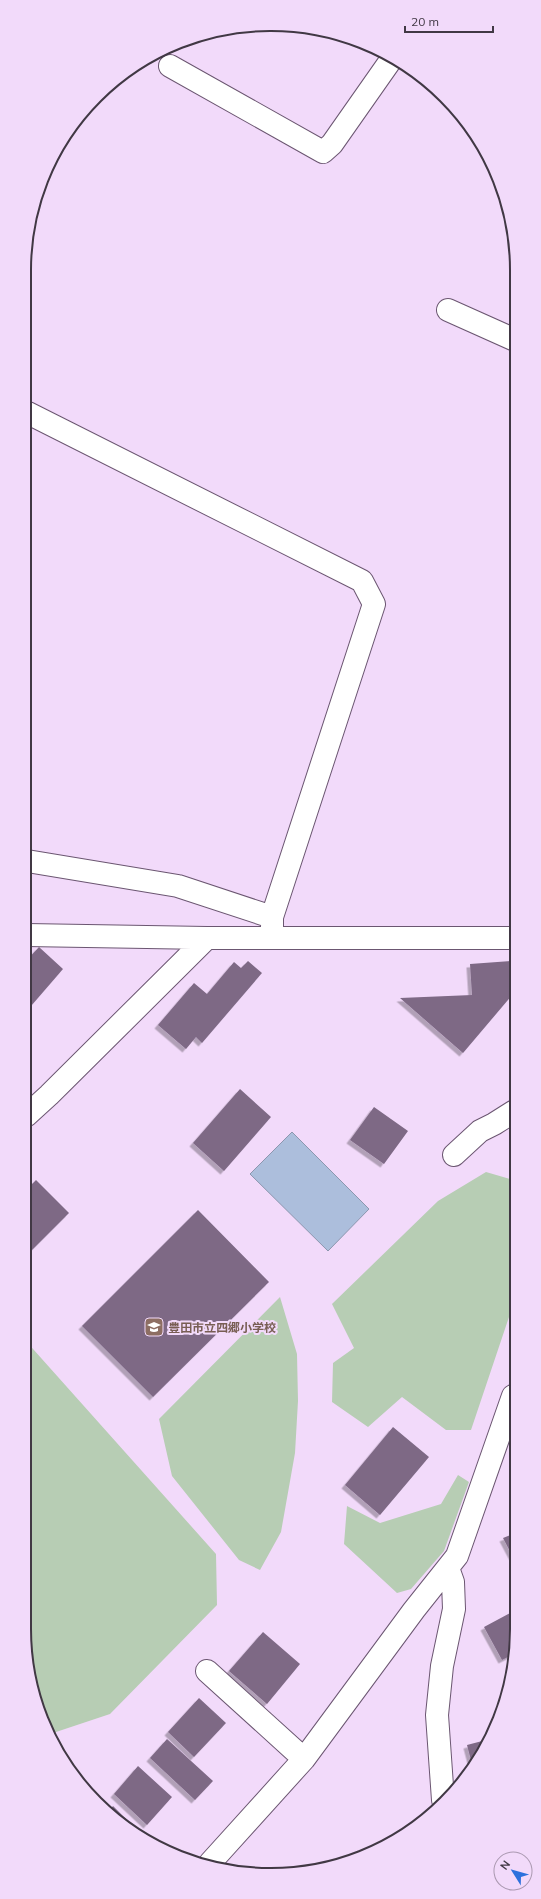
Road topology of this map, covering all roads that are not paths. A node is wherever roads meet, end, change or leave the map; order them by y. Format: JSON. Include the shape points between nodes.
{"nodes":[{"id":1,"x":390,"y":63,"type":"edge"},
{"id":2,"x":170,"y":66,"type":"dead end"},
{"id":3,"x":448,"y":310,"type":"dead end"},
{"id":4,"x":510,"y":338,"type":"edge"},
{"id":5,"x":31,"y":415,"type":"edge"},
{"id":6,"x":31,"y":862,"type":"edge"},
{"id":7,"x":272,"y":927,"type":"junction"},
{"id":8,"x":31,"y":935,"type":"edge"},
{"id":9,"x":207,"y":938,"type":"junction"},
{"id":10,"x":510,"y":938,"type":"edge"},
{"id":11,"x":31,"y":1111,"type":"edge"},
{"id":12,"x":510,"y":1114,"type":"edge"},
{"id":13,"x":454,"y":1155,"type":"dead end"},
{"id":14,"x":510,"y":1405,"type":"edge"},
{"id":15,"x":448,"y":1568,"type":"junction"},
{"id":16,"x":207,"y":1672,"type":"dead end"},
{"id":17,"x":304,"y":1759,"type":"junction"},
{"id":18,"x":444,"y":1794,"type":"edge"},
{"id":19,"x":212,"y":1861,"type":"edge"}],
"edges":[{"from":1,"to":2,"type":"street","via":[[324,152]]},
{"from":3,"to":4,"type":"street"},
{"from":5,"to":7,"type":"street","via":[[362,582],[374,604]]},
{"from":6,"to":7,"type":"street","via":[[178,886]]},
{"from":7,"to":9,"type":"street"},
{"from":7,"to":10,"type":"street"},
{"from":8,"to":9,"type":"street"},
{"from":9,"to":11,"type":"street"},
{"from":12,"to":13,"type":"street","via":[[480,1131]]},
{"from":14,"to":15,"type":"street","via":[[461,1547]]},
{"from":15,"to":17,"type":"street","via":[[427,1592]]},
{"from":15,"to":18,"type":"street","via":[[453,1582],[454,1609],[442,1666],[437,1715]]},
{"from":16,"to":17,"type":"street"},
{"from":17,"to":19,"type":"street"}]}
